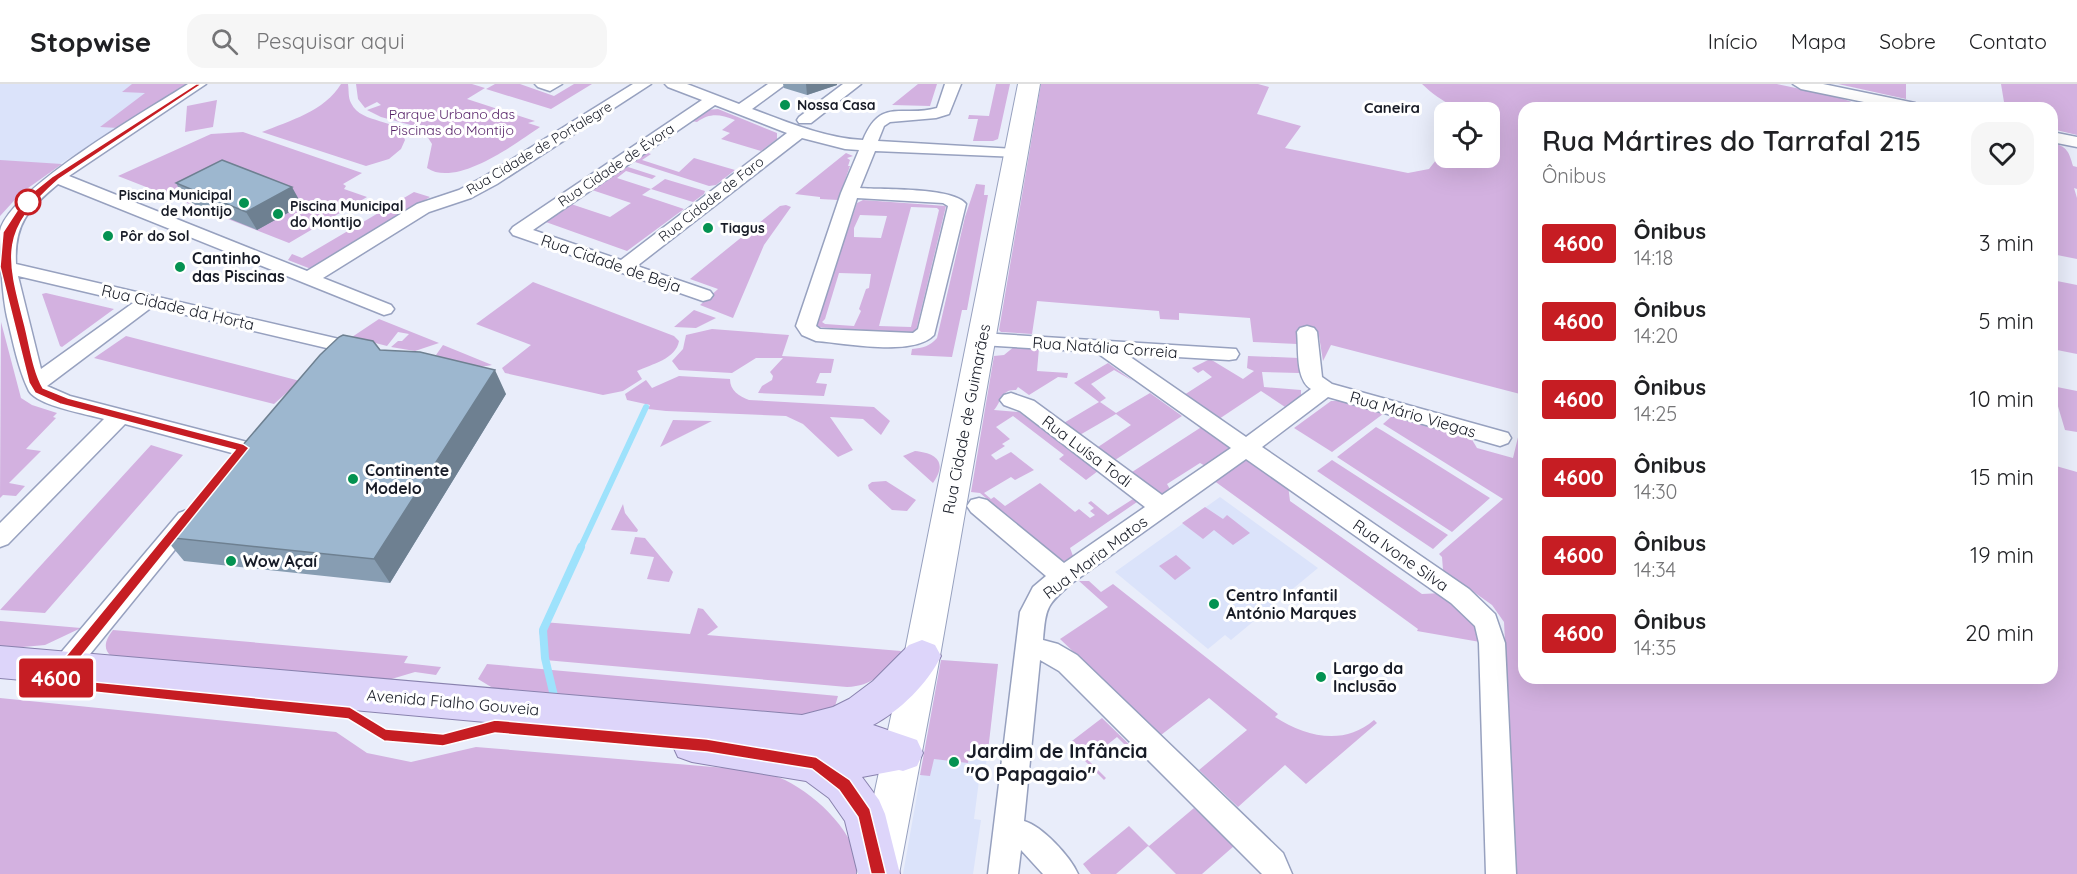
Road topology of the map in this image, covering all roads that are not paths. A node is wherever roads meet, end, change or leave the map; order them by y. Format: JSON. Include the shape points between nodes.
{"nodes":[{"id":1,"x":198,"y":84,"type":"edge"},
{"id":2,"x":543,"y":84,"type":"edge"},
{"id":3,"x":554,"y":84,"type":"edge"},
{"id":4,"x":643,"y":84,"type":"edge"},
{"id":5,"x":673,"y":84,"type":"edge"},
{"id":6,"x":778,"y":84,"type":"edge"},
{"id":7,"x":853,"y":84,"type":"edge"},
{"id":8,"x":952,"y":84,"type":"edge"},
{"id":9,"x":1029,"y":84,"type":"edge"},
{"id":10,"x":1800,"y":84,"type":"edge"},
{"id":11,"x":713,"y":100,"type":"junction"},
{"id":12,"x":1886,"y":102,"type":"edge"},
{"id":13,"x":740,"y":110,"type":"junction"},
{"id":14,"x":802,"y":126,"type":"junction"},
{"id":15,"x":2058,"y":138,"type":"edge"},
{"id":16,"x":2077,"y":142,"type":"edge"},
{"id":17,"x":867,"y":146,"type":"junction"},
{"id":18,"x":1015,"y":153,"type":"junction"},
{"id":19,"x":56,"y":177,"type":"junction"},
{"id":20,"x":850,"y":193,"type":"junction"},
{"id":21,"x":519,"y":231,"type":"joint"},
{"id":22,"x":4,"y":267,"type":"junction"},
{"id":23,"x":624,"y":267,"type":"junction"},
{"id":24,"x":309,"y":278,"type":"junction"},
{"id":25,"x":703,"y":295,"type":"dead end"},
{"id":26,"x":150,"y":300,"type":"junction"},
{"id":27,"x":384,"y":309,"type":"dead end"},
{"id":28,"x":1307,"y":332,"type":"dead end"},
{"id":29,"x":981,"y":339,"type":"junction"},
{"id":30,"x":1103,"y":348,"type":"junction"},
{"id":31,"x":1229,"y":354,"type":"dead end"},
{"id":32,"x":335,"y":363,"type":"edge"},
{"id":33,"x":35,"y":383,"type":"junction"},
{"id":34,"x":1325,"y":389,"type":"junction"},
{"id":35,"x":1011,"y":400,"type":"dead end"},
{"id":36,"x":120,"y":416,"type":"junction"},
{"id":37,"x":1500,"y":438,"type":"dead end"},
{"id":38,"x":1246,"y":448,"type":"junction"},
{"id":39,"x":244,"y":450,"type":"edge"},
{"id":40,"x":198,"y":505,"type":"edge"},
{"id":41,"x":979,"y":506,"type":"dead end"},
{"id":42,"x":1161,"y":507,"type":"junction"},
{"id":43,"x":0,"y":538,"type":"edge"},
{"id":44,"x":1063,"y":576,"type":"junction"},
{"id":45,"x":1029,"y":647,"type":"junction"},
{"id":46,"x":922,"y":656,"type":"junction"},
{"id":47,"x":0,"y":662,"type":"edge"},
{"id":48,"x":58,"y":676,"type":"junction"},
{"id":49,"x":0,"y":678,"type":"edge"},
{"id":50,"x":786,"y":732,"type":"junction"},
{"id":51,"x":903,"y":753,"type":"junction"},
{"id":52,"x":816,"y":764,"type":"junction"},
{"id":53,"x":1008,"y":831,"type":"junction"},
{"id":54,"x":879,"y":873,"type":"edge"},
{"id":55,"x":1003,"y":874,"type":"edge"},
{"id":56,"x":1063,"y":874,"type":"edge"},
{"id":57,"x":1277,"y":874,"type":"edge"},
{"id":58,"x":1501,"y":874,"type":"edge"}],
"edges":[{"from":1,"to":19,"type":"street"},
{"from":2,"to":3,"type":"street"},
{"from":4,"to":24,"type":"street","name":"Rua Cidade de Portalegre","via":[[491,180],[465,194],[423,208]]},
{"from":5,"to":11,"type":"street"},
{"from":6,"to":13,"type":"street"},
{"from":7,"to":14,"type":"street","name":"Rua Cidade de Faro"},
{"from":8,"to":17,"type":"street","via":[[944,111],[930,115],[899,114],[882,120]]},
{"from":9,"to":18,"type":"main road","name":"Rua Cidade de Guimarães"},
{"from":10,"to":12,"type":"street"},
{"from":11,"to":13,"type":"street"},
{"from":11,"to":21,"type":"street","name":"Rua Cidade de Évora"},
{"from":13,"to":14,"type":"street"},
{"from":14,"to":17,"type":"street","via":[[839,143]]},
{"from":14,"to":23,"type":"street","name":"Rua Cidade de Faro"},
{"from":15,"to":16,"type":"street"},
{"from":17,"to":18,"type":"street"},
{"from":17,"to":20,"type":"street"},
{"from":18,"to":29,"type":"main road","name":"Rua Cidade de Guimarães"},
{"from":19,"to":22,"type":"street","via":[[13,222]]},
{"from":19,"to":24,"type":"street"},
{"from":20,"to":20,"type":"street","via":[[806,326],[808,331],[816,335],[908,341],[920,338],[927,331],[957,204],[946,198]]},
{"from":21,"to":23,"type":"street","name":"Rua Cidade de Beja"},
{"from":22,"to":26,"type":"street","name":"Rua Cidade da Horta"},
{"from":22,"to":33,"type":"street"},
{"from":23,"to":25,"type":"street","name":"Rua Cidade de Beja"},
{"from":24,"to":27,"type":"street"},
{"from":26,"to":32,"type":"street","name":"Rua Cidade da Horta","via":[[352,348]]},
{"from":26,"to":33,"type":"street"},
{"from":28,"to":34,"type":"street","via":[[1311,376]]},
{"from":29,"to":30,"type":"street","name":"Rua Natália Correia"},
{"from":29,"to":46,"type":"main road","name":"Rua Cidade de Guimarães"},
{"from":30,"to":31,"type":"street","name":"Rua Natália Correia"},
{"from":30,"to":38,"type":"street","name":"Rua Ivone Silva"},
{"from":33,"to":36,"type":"street","via":[[45,395]]},
{"from":34,"to":37,"type":"street","name":"Rua Mário Viegas"},
{"from":34,"to":38,"type":"street","name":"Rua Maria Matos"},
{"from":35,"to":42,"type":"street","name":"Rua Luísa Todi","via":[[1027,406]]},
{"from":36,"to":39,"type":"street"},
{"from":36,"to":43,"type":"street"},
{"from":38,"to":42,"type":"street","name":"Rua Maria Matos"},
{"from":38,"to":58,"type":"street","name":"Rua Ivone Silva","via":[[1460,596],[1486,621],[1492,644]]},
{"from":40,"to":48,"type":"street"},
{"from":41,"to":44,"type":"street"},
{"from":42,"to":44,"type":"street","name":"Rua Maria Matos"},
{"from":44,"to":45,"type":"street","name":"Rua Maria Matos","via":[[1036,603]]},
{"from":45,"to":53,"type":"street","name":"Rua Maria Matos"},
{"from":45,"to":57,"type":"street","via":[[1068,663],[1272,863]]},
{"from":46,"to":50,"type":"main road","via":[[884,698],[860,714],[831,725]]},
{"from":46,"to":51,"type":"main road","name":"Rua Cidade de Guimarães"},
{"from":47,"to":48,"type":"main road","name":"Avenida Fialho Gouveia"},
{"from":48,"to":49,"type":"main road","name":"Avenida Fialho Gouveia"},
{"from":48,"to":50,"type":"main road","name":"Avenida Fialho Gouveia"},
{"from":48,"to":52,"type":"main road","name":"Avenida Fialho Gouveia","via":[[707,746]]},
{"from":50,"to":51,"type":"main road","name":"Avenida Fialho Gouveia","via":[[862,739]]},
{"from":51,"to":52,"type":"main road"},
{"from":51,"to":54,"type":"main road","name":"Rua Cidade de Guimarães"},
{"from":52,"to":54,"type":"main road","via":[[844,785],[864,814]]},
{"from":53,"to":55,"type":"street","name":"Rua Maria Matos"},
{"from":53,"to":56,"type":"street","via":[[1026,835]]}]}
